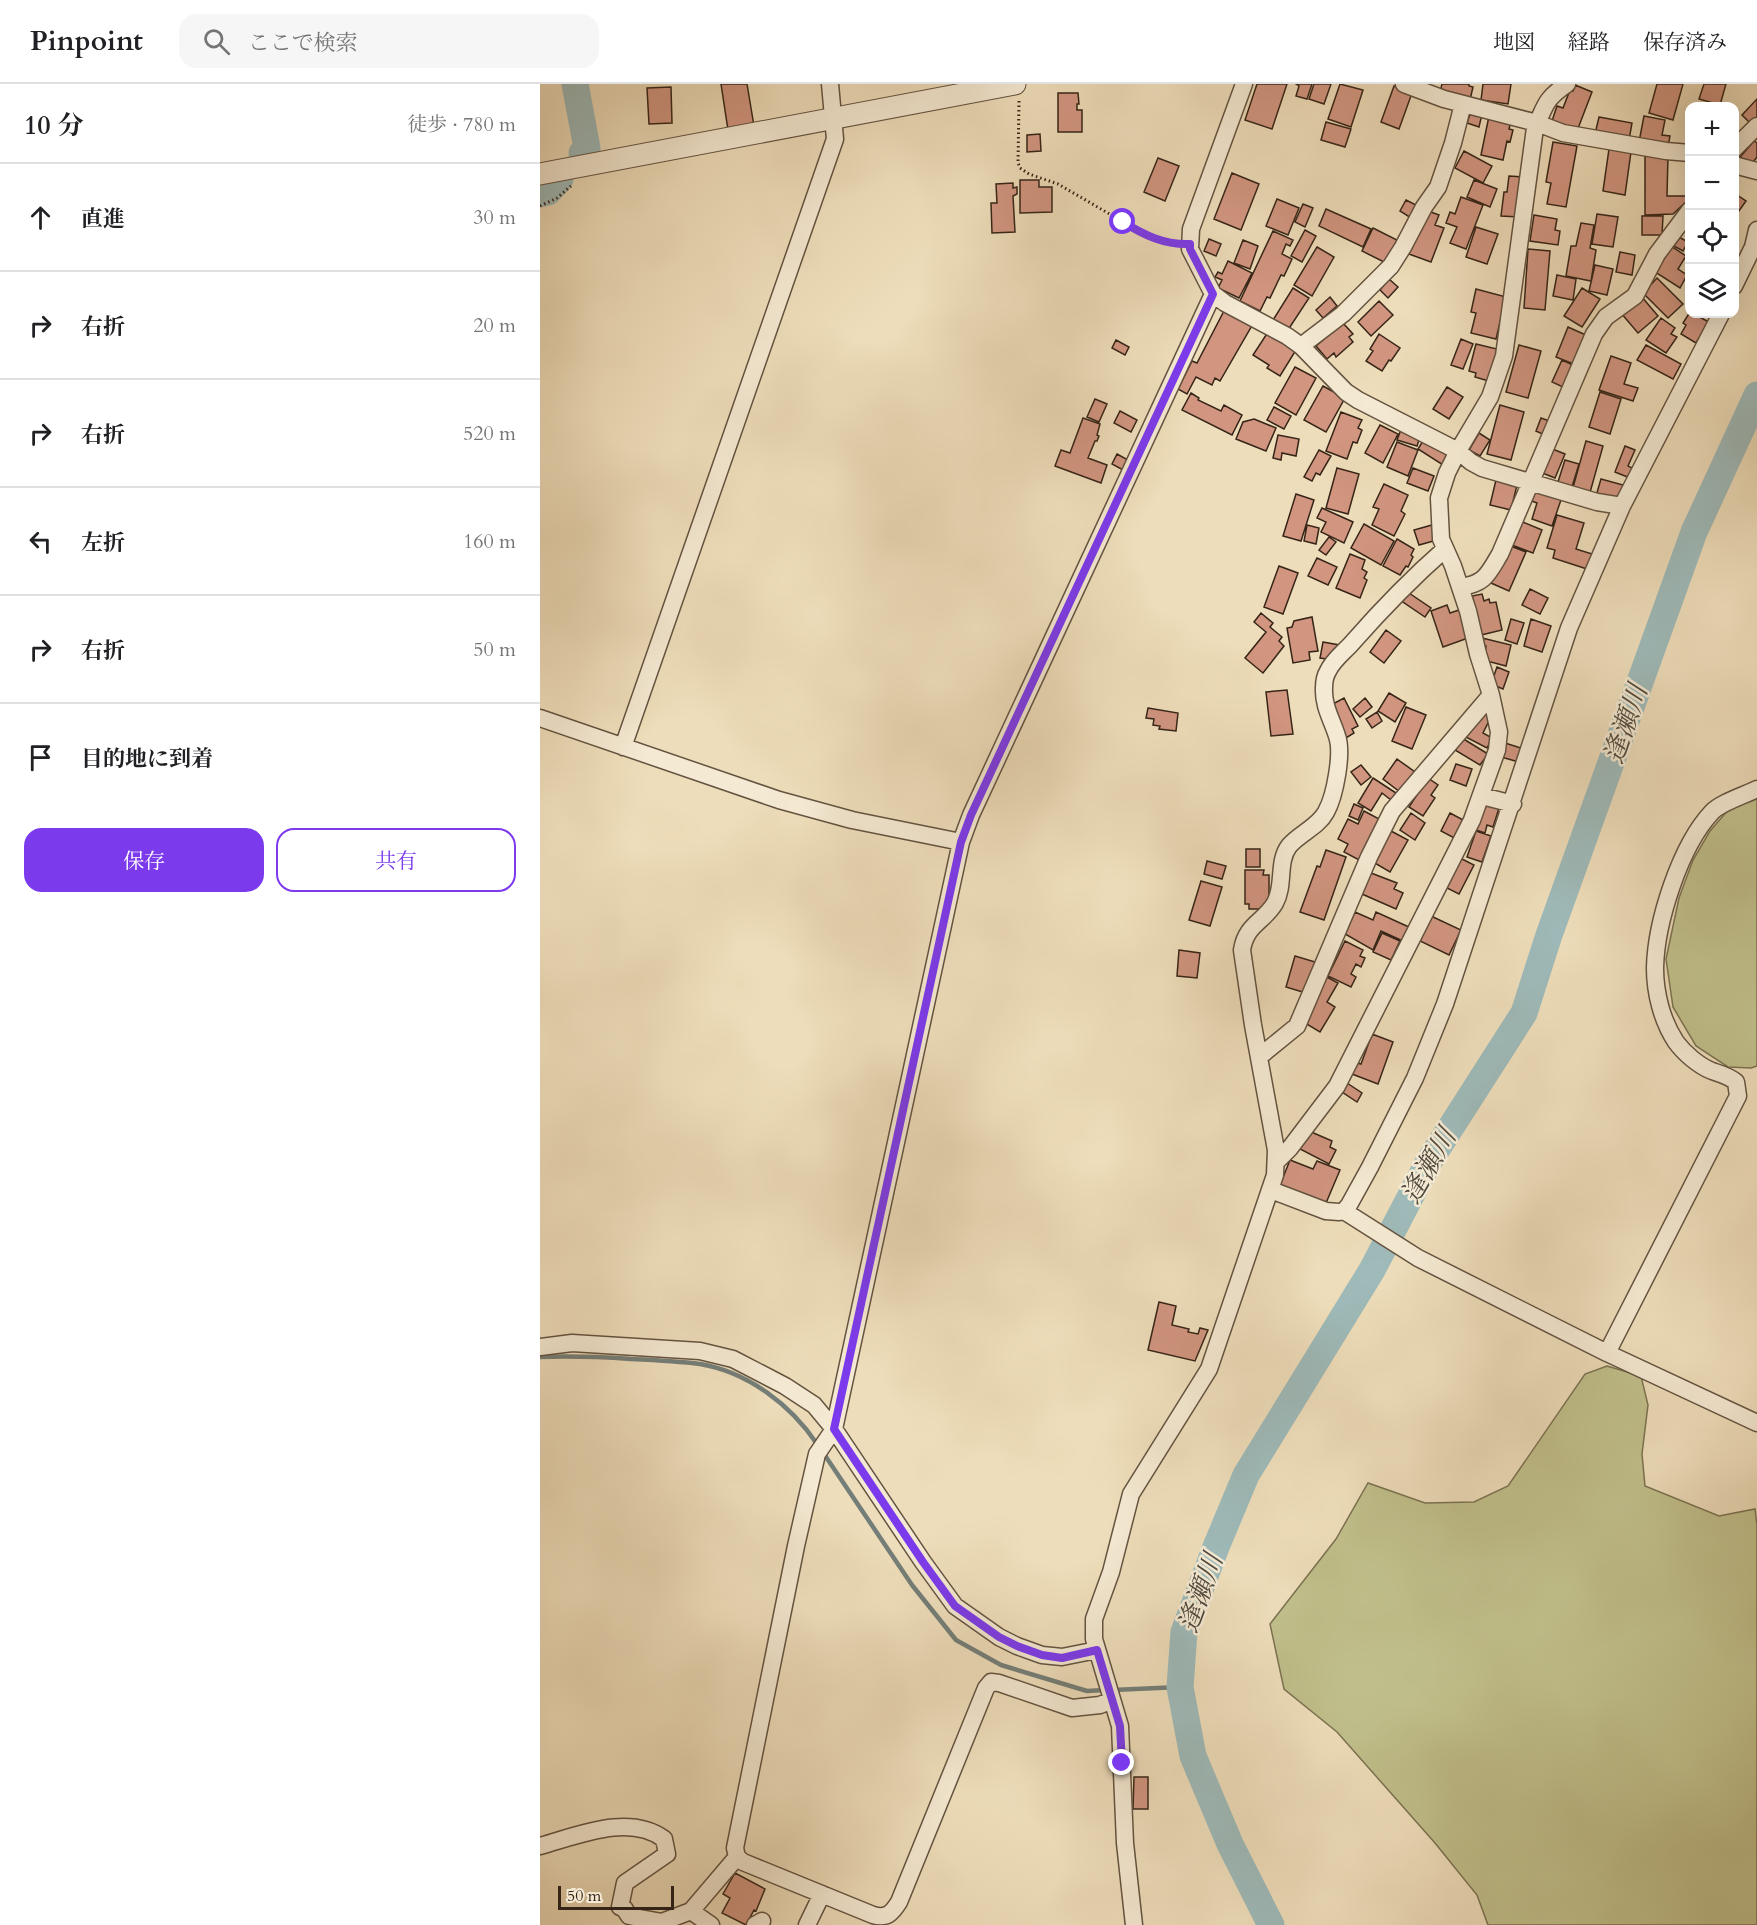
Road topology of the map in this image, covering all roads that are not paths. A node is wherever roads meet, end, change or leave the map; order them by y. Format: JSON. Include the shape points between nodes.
{"nodes":[{"id":1,"x":830,"y":84,"type":"edge"},
{"id":2,"x":1244,"y":84,"type":"edge"},
{"id":3,"x":1404,"y":84,"type":"edge"},
{"id":4,"x":1567,"y":84,"type":"edge"},
{"id":5,"x":1017,"y":90,"type":"edge"},
{"id":6,"x":1463,"y":104,"type":"junction"},
{"id":7,"x":835,"y":119,"type":"junction"},
{"id":8,"x":1537,"y":123,"type":"junction"},
{"id":9,"x":1757,"y":126,"type":"edge"},
{"id":10,"x":1739,"y":144,"type":"edge"},
{"id":11,"x":1685,"y":153,"type":"edge"},
{"id":12,"x":1739,"y":166,"type":"edge"},
{"id":13,"x":1757,"y":171,"type":"edge"},
{"id":14,"x":540,"y":174,"type":"edge"},
{"id":15,"x":1685,"y":216,"type":"edge"},
{"id":16,"x":1757,"y":230,"type":"edge"},
{"id":17,"x":1739,"y":276,"type":"edge"},
{"id":18,"x":1213,"y":294,"type":"junction"},
{"id":19,"x":1719,"y":318,"type":"edge"},
{"id":20,"x":1301,"y":346,"type":"junction"},
{"id":21,"x":1458,"y":451,"type":"junction"},
{"id":22,"x":1530,"y":482,"type":"junction"},
{"id":23,"x":1622,"y":506,"type":"junction"},
{"id":24,"x":1445,"y":549,"type":"junction"},
{"id":25,"x":1460,"y":587,"type":"junction"},
{"id":26,"x":1491,"y":695,"type":"junction"},
{"id":27,"x":540,"y":718,"type":"edge"},
{"id":28,"x":622,"y":747,"type":"junction"},
{"id":29,"x":1757,"y":789,"type":"edge"},
{"id":30,"x":1482,"y":796,"type":"junction"},
{"id":31,"x":1513,"y":804,"type":"junction"},
{"id":32,"x":961,"y":842,"type":"junction"},
{"id":33,"x":1259,"y":1057,"type":"junction"},
{"id":34,"x":1277,"y":1161,"type":"junction"},
{"id":35,"x":1271,"y":1190,"type":"junction"},
{"id":36,"x":1349,"y":1214,"type":"junction"},
{"id":37,"x":540,"y":1347,"type":"edge"},
{"id":38,"x":1607,"y":1353,"type":"junction"},
{"id":39,"x":1757,"y":1423,"type":"edge"},
{"id":40,"x":830,"y":1435,"type":"junction"},
{"id":41,"x":1097,"y":1650,"type":"junction"},
{"id":42,"x":1112,"y":1697,"type":"junction"},
{"id":43,"x":540,"y":1846,"type":"edge"},
{"id":44,"x":737,"y":1857,"type":"junction"},
{"id":45,"x":822,"y":1894,"type":"junction"},
{"id":46,"x":691,"y":1911,"type":"junction"},
{"id":47,"x":711,"y":1925,"type":"edge"},
{"id":48,"x":807,"y":1925,"type":"edge"},
{"id":49,"x":1134,"y":1925,"type":"edge"}],
"edges":[{"from":1,"to":7,"type":"street"},
{"from":2,"to":18,"type":"street","via":[[1191,229],[1190,249]]},
{"from":3,"to":6,"type":"street"},
{"from":4,"to":8,"type":"street","via":[[1550,98]]},
{"from":5,"to":7,"type":"street"},
{"from":6,"to":8,"type":"street"},
{"from":6,"to":20,"type":"street","via":[[1438,187],[1391,266],[1343,314]]},
{"from":7,"to":14,"type":"street"},
{"from":7,"to":28,"type":"street","via":[[835,140]]},
{"from":8,"to":11,"type":"street","via":[[1600,141]]},
{"from":8,"to":21,"type":"street","via":[[1504,356],[1490,398]]},
{"from":9,"to":10,"type":"street"},
{"from":12,"to":13,"type":"street"},
{"from":15,"to":22,"type":"street","via":[[1657,254],[1635,296],[1600,324]]},
{"from":16,"to":17,"type":"street"},
{"from":18,"to":20,"type":"street"},
{"from":18,"to":32,"type":"street"},
{"from":19,"to":23,"type":"street"},
{"from":20,"to":21,"type":"street","via":[[1352,396]]},
{"from":21,"to":22,"type":"street","via":[[1482,468]]},
{"from":21,"to":24,"type":"street","via":[[1439,498],[1439,527]]},
{"from":22,"to":23,"type":"street"},
{"from":22,"to":25,"type":"street","via":[[1489,574],[1479,583]]},
{"from":23,"to":31,"type":"street","via":[[1569,628]]},
{"from":24,"to":25,"type":"street"},
{"from":24,"to":33,"type":"street","via":[[1367,625],[1326,673],[1325,706],[1340,754],[1332,798],[1324,816],[1284,854],[1279,895],[1248,931],[1242,950]]},
{"from":25,"to":26,"type":"street"},
{"from":26,"to":30,"type":"street","via":[[1497,750]]},
{"from":26,"to":33,"type":"street","via":[[1392,811],[1297,1026]]},
{"from":27,"to":28,"type":"street"},
{"from":28,"to":32,"type":"street","via":[[789,803]]},
{"from":29,"to":38,"type":"street","via":[[1713,810],[1690,843],[1678,865],[1668,899],[1655,969],[1658,998],[1677,1042],[1709,1070],[1736,1082],[1738,1096]]},
{"from":30,"to":31,"type":"street"},
{"from":30,"to":34,"type":"street","via":[[1337,1086]]},
{"from":31,"to":36,"type":"street","via":[[1445,1004],[1415,1078]]},
{"from":32,"to":40,"type":"street"},
{"from":33,"to":34,"type":"street"},
{"from":34,"to":35,"type":"street"},
{"from":35,"to":36,"type":"street","via":[[1326,1211]]},
{"from":35,"to":41,"type":"street","via":[[1209,1369],[1131,1494],[1094,1619]]},
{"from":36,"to":38,"type":"street","via":[[1404,1249]]},
{"from":37,"to":40,"type":"street","via":[[572,1343],[655,1348],[700,1351],[733,1359],[814,1405]]},
{"from":38,"to":39,"type":"street"},
{"from":40,"to":41,"type":"street","via":[[955,1606],[999,1637],[1042,1655],[1062,1658]]},
{"from":40,"to":44,"type":"street","via":[[817,1454],[796,1546],[735,1848]]},
{"from":41,"to":42,"type":"street"},
{"from":42,"to":45,"type":"street","via":[[1100,1705],[1072,1708],[991,1682],[894,1911],[879,1917]]},
{"from":42,"to":49,"type":"street","via":[[1120,1726],[1125,1843]]},
{"from":43,"to":46,"type":"street","via":[[626,1826],[653,1831],[664,1839],[667,1854],[625,1883],[621,1907],[629,1917],[662,1922]]},
{"from":44,"to":45,"type":"street"},
{"from":44,"to":46,"type":"street"},
{"from":45,"to":48,"type":"street"},
{"from":46,"to":47,"type":"street"}]}
